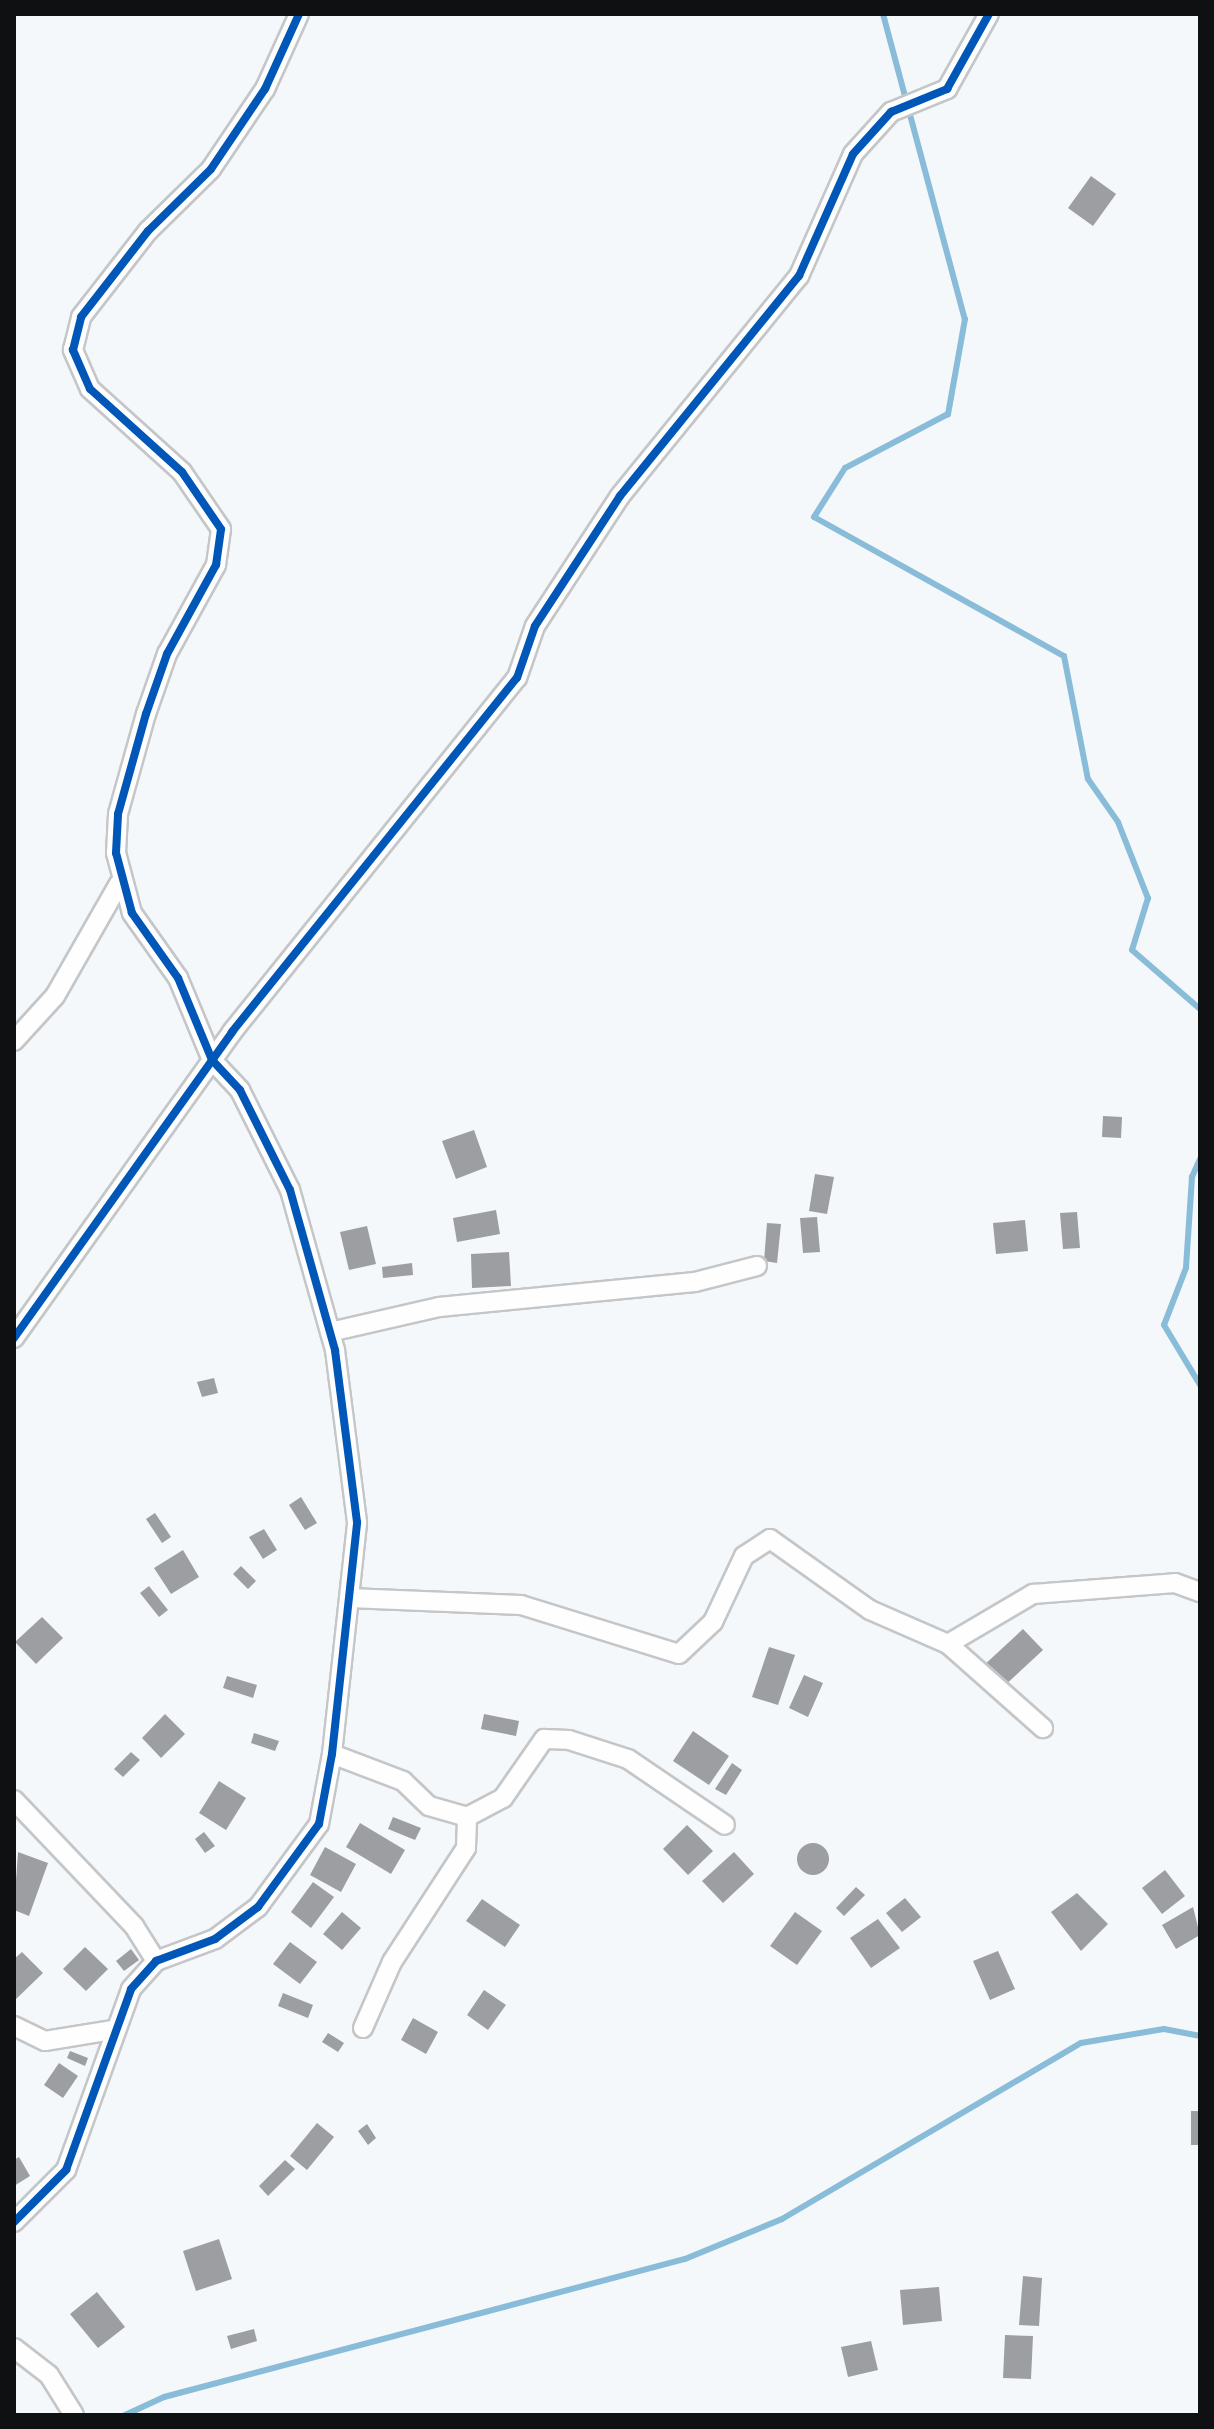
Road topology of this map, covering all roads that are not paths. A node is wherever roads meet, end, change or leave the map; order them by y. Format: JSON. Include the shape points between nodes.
{"nodes":[{"id":1,"x":299,"y":14,"type":"edge"},
{"id":2,"x":989,"y":14,"type":"edge"},
{"id":3,"x":119,"y":884,"type":"junction"},
{"id":4,"x":14,"y":1041,"type":"edge"},
{"id":5,"x":212,"y":1060,"type":"junction"},
{"id":6,"x":757,"y":1266,"type":"dead end"},
{"id":7,"x":330,"y":1332,"type":"junction"},
{"id":8,"x":14,"y":1338,"type":"edge"},
{"id":9,"x":1200,"y":1592,"type":"edge"},
{"id":10,"x":349,"y":1598,"type":"junction"},
{"id":11,"x":948,"y":1644,"type":"junction"},
{"id":12,"x":1043,"y":1728,"type":"dead end"},
{"id":13,"x":332,"y":1754,"type":"junction"},
{"id":14,"x":14,"y":1800,"type":"edge"},
{"id":15,"x":467,"y":1817,"type":"junction"},
{"id":16,"x":725,"y":1825,"type":"dead end"},
{"id":17,"x":156,"y":1961,"type":"junction"},
{"id":18,"x":14,"y":2026,"type":"edge"},
{"id":19,"x":363,"y":2028,"type":"dead end"},
{"id":20,"x":113,"y":2030,"type":"junction"},
{"id":21,"x":14,"y":2222,"type":"edge"},
{"id":22,"x":14,"y":2348,"type":"edge"},
{"id":23,"x":74,"y":2415,"type":"edge"}],
"edges":[{"from":1,"to":3,"type":"street","via":[[265,89],[211,169],[148,231],[81,317],[75,335],[75,367],[90,389],[182,472],[221,529],[216,565],[167,654],[131,764],[118,814]]},
{"from":2,"to":5,"type":"street","via":[[947,89],[891,112],[853,154],[799,276],[620,496],[535,626],[517,678]]},
{"from":3,"to":4,"type":"street","via":[[55,996]]},
{"from":3,"to":5,"type":"street","via":[[200,1019]]},
{"from":5,"to":7,"type":"street","via":[[240,1090],[290,1190]]},
{"from":5,"to":8,"type":"street"},
{"from":6,"to":7,"type":"street","via":[[695,1282],[439,1307]]},
{"from":7,"to":10,"type":"street","via":[[357,1522]]},
{"from":9,"to":11,"type":"street","via":[[1175,1583],[1033,1594]]},
{"from":10,"to":11,"type":"street","via":[[521,1605],[679,1654],[713,1622],[744,1556],[770,1539],[870,1610]]},
{"from":10,"to":13,"type":"street"},
{"from":11,"to":12,"type":"street"},
{"from":13,"to":15,"type":"street","via":[[403,1781],[429,1806]]},
{"from":13,"to":17,"type":"street","via":[[319,1824],[258,1907],[215,1939]]},
{"from":14,"to":17,"type":"street","via":[[134,1926]]},
{"from":15,"to":16,"type":"street","via":[[503,1798],[544,1739],[569,1740],[628,1759]]},
{"from":15,"to":19,"type":"street","via":[[466,1848],[392,1962]]},
{"from":17,"to":20,"type":"street","via":[[131,1989]]},
{"from":18,"to":20,"type":"street","via":[[45,2041]]},
{"from":20,"to":21,"type":"street","via":[[66,2170]]},
{"from":22,"to":23,"type":"street","via":[[49,2375]]}]}
